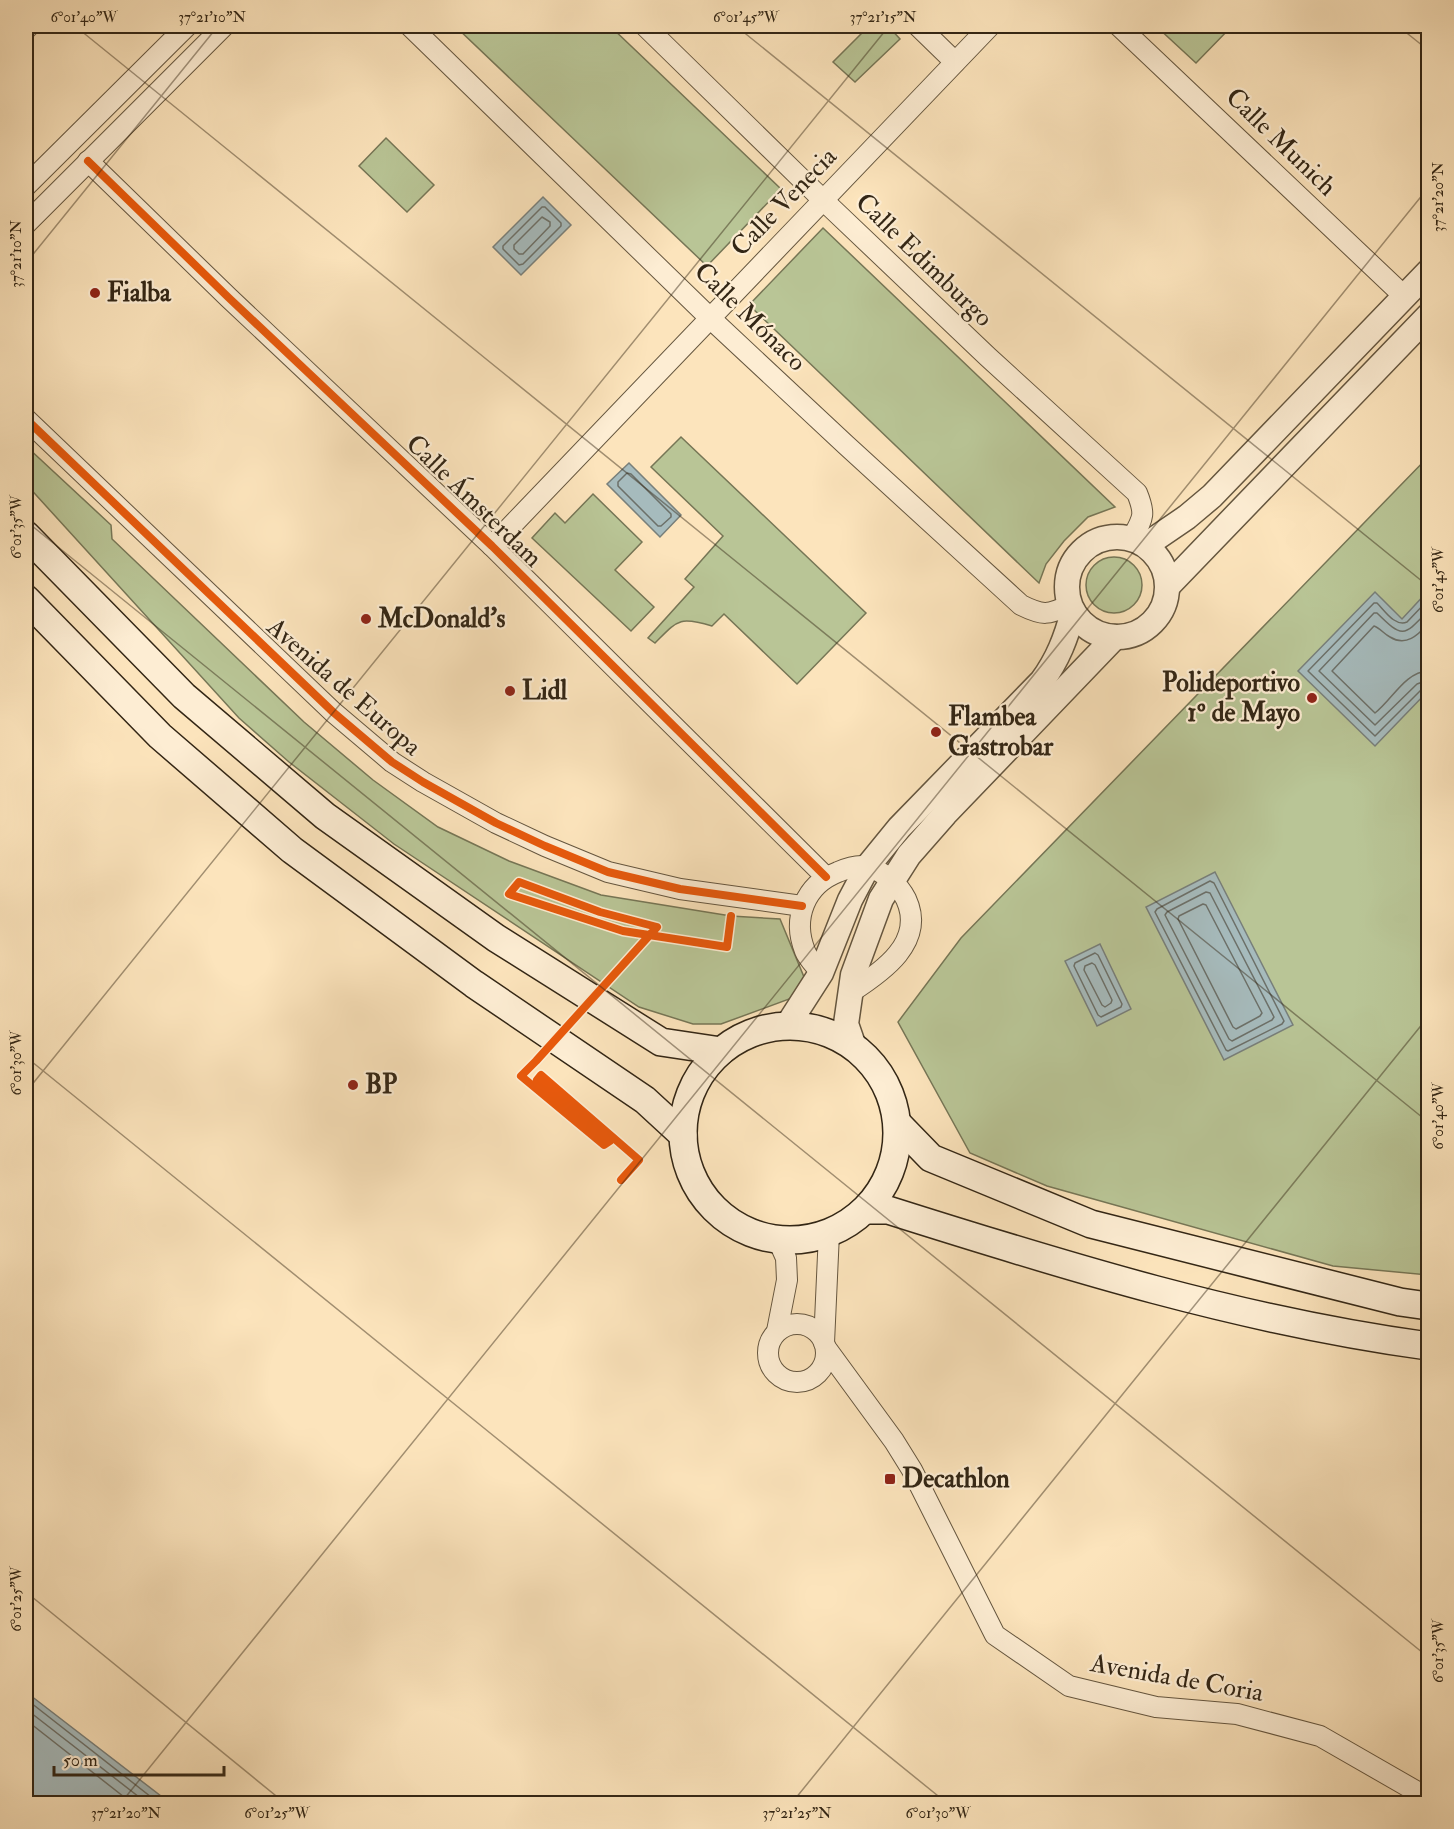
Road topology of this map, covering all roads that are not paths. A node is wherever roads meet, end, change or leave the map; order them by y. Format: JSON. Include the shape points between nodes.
{"nodes":[{"id":1,"x":29,"y":26,"type":"edge"},
{"id":2,"x":187,"y":26,"type":"edge"},
{"id":3,"x":224,"y":26,"type":"edge"},
{"id":4,"x":410,"y":26,"type":"edge"},
{"id":5,"x":645,"y":26,"type":"edge"},
{"id":6,"x":918,"y":26,"type":"edge"},
{"id":7,"x":990,"y":26,"type":"edge"},
{"id":8,"x":1119,"y":26,"type":"edge"},
{"id":9,"x":26,"y":29,"type":"edge"},
{"id":10,"x":955,"y":62,"type":"junction"},
{"id":11,"x":88,"y":160,"type":"junction"},
{"id":12,"x":26,"y":186,"type":"edge"},
{"id":13,"x":823,"y":200,"type":"junction"},
{"id":14,"x":26,"y":224,"type":"edge"},
{"id":15,"x":1428,"y":272,"type":"edge"},
{"id":16,"x":1405,"y":297,"type":"junction"},
{"id":17,"x":1428,"y":316,"type":"edge"},
{"id":18,"x":710,"y":318,"type":"junction"},
{"id":19,"x":26,"y":419,"type":"edge"},
{"id":20,"x":26,"y":535,"type":"edge"},
{"id":21,"x":1139,"y":542,"type":"junction"},
{"id":22,"x":492,"y":546,"type":"junction"},
{"id":23,"x":1168,"y":586,"type":"junction"},
{"id":24,"x":26,"y":599,"type":"edge"},
{"id":25,"x":1072,"y":609,"type":"junction"},
{"id":26,"x":1115,"y":637,"type":"junction"},
{"id":27,"x":868,"y":866,"type":"junction"},
{"id":28,"x":826,"y":877,"type":"junction"},
{"id":29,"x":892,"y":881,"type":"junction"},
{"id":30,"x":802,"y":906,"type":"junction"},
{"id":31,"x":821,"y":973,"type":"junction"},
{"id":32,"x":851,"y":992,"type":"junction"},
{"id":33,"x":787,"y":1026,"type":"junction"},
{"id":34,"x":854,"y":1047,"type":"junction"},
{"id":35,"x":721,"y":1051,"type":"junction"},
{"id":36,"x":897,"y":1123,"type":"junction"},
{"id":37,"x":682,"y":1134,"type":"junction"},
{"id":38,"x":868,"y":1210,"type":"junction"},
{"id":39,"x":829,"y":1233,"type":"junction"},
{"id":40,"x":778,"y":1240,"type":"junction"},
{"id":41,"x":1428,"y":1306,"type":"edge"},
{"id":42,"x":777,"y":1331,"type":"junction"},
{"id":43,"x":825,"y":1345,"type":"junction"},
{"id":44,"x":1428,"y":1346,"type":"edge"},
{"id":45,"x":1428,"y":1798,"type":"edge"}],
"edges":[{"from":1,"to":9,"type":"street"},
{"from":2,"to":12,"type":"street"},
{"from":3,"to":11,"type":"street"},
{"from":4,"to":18,"type":"street","name":"Calle Mónaco"},
{"from":5,"to":13,"type":"street","name":"Calle Edimburgo"},
{"from":6,"to":10,"type":"street"},
{"from":7,"to":10,"type":"street","name":"Calle Venecia"},
{"from":8,"to":16,"type":"street","name":"Calle Munich"},
{"from":10,"to":13,"type":"street","name":"Calle Venecia"},
{"from":11,"to":14,"type":"street"},
{"from":11,"to":22,"type":"street","name":"Calle Ámsterdam"},
{"from":13,"to":18,"type":"street","name":"Calle Venecia"},
{"from":13,"to":21,"type":"street","name":"Calle Edimburgo","via":[[1137,493],[1143,508]]},
{"from":15,"to":16,"type":"street"},
{"from":16,"to":21,"type":"street","via":[[1212,496],[1187,517]]},
{"from":17,"to":23,"type":"street"},
{"from":18,"to":22,"type":"street","name":"Calle Venecia"},
{"from":18,"to":25,"type":"street","name":"Calle Mónaco","via":[[1021,605],[1038,613]]},
{"from":19,"to":30,"type":"street","name":"Avenida de Europa","via":[[333,712],[392,762],[423,782],[496,823],[608,872],[680,889]]},
{"from":20,"to":35,"type":"main road","via":[[184,696],[325,816],[496,938],[661,1042]]},
{"from":21,"to":23,"type":"street","via":[[1158,556]]},
{"from":21,"to":25,"type":"street","via":[[1116,536],[1088,545],[1069,569],[1066,584]]},
{"from":22,"to":28,"type":"street","name":"Calle Ámsterdam"},
{"from":23,"to":26,"type":"street","via":[[1165,602],[1153,623],[1132,635]]},
{"from":24,"to":37,"type":"main road","via":[[160,736],[292,850],[474,984],[645,1100]]},
{"from":25,"to":26,"type":"street","via":[[1093,632]]},
{"from":25,"to":27,"type":"street","via":[[1063,647],[1042,681],[898,828]]},
{"from":26,"to":29,"type":"street","via":[[945,814]]},
{"from":27,"to":28,"type":"street","via":[[848,867]]},
{"from":27,"to":29,"type":"street"},
{"from":27,"to":31,"type":"street"},
{"from":28,"to":30,"type":"street"},
{"from":29,"to":32,"type":"street","via":[[881,899],[853,975]]},
{"from":29,"to":32,"type":"street","via":[[901,889],[910,908],[908,939],[879,973]]},
{"from":30,"to":31,"type":"street","via":[[799,930],[805,953]]},
{"from":31,"to":33,"type":"street"},
{"from":32,"to":34,"type":"street","via":[[846,1024]]},
{"from":33,"to":34,"type":"main road","via":[[822,1031]]},
{"from":33,"to":35,"type":"main road","via":[[752,1033]]},
{"from":34,"to":36,"type":"main road","via":[[876,1070],[891,1098]]},
{"from":35,"to":37,"type":"main road","via":[[700,1074],[687,1103]]},
{"from":36,"to":38,"type":"main road","via":[[894,1158]]},
{"from":36,"to":41,"type":"main road","via":[[932,1158],[1091,1224]]},
{"from":37,"to":40,"type":"main road","via":[[687,1166],[701,1193],[722,1216],[748,1232]]},
{"from":38,"to":39,"type":"main road"},
{"from":38,"to":44,"type":"main road","via":[[888,1209],[1051,1262],[1218,1307]]},
{"from":39,"to":40,"type":"main road"},
{"from":39,"to":43,"type":"street"},
{"from":40,"to":42,"type":"street","via":[[786,1257],[787,1281]]},
{"from":42,"to":43,"type":"street","via":[[790,1324],[804,1324],[816,1331]]},
{"from":42,"to":43,"type":"street","via":[[770,1341],[771,1366],[783,1378],[795,1382],[808,1380],[819,1372],[825,1361]]},
{"from":43,"to":45,"type":"street","name":"Avenida de Coria","via":[[912,1470],[995,1635],[1069,1686],[1156,1707],[1237,1714],[1320,1736]]}]}
